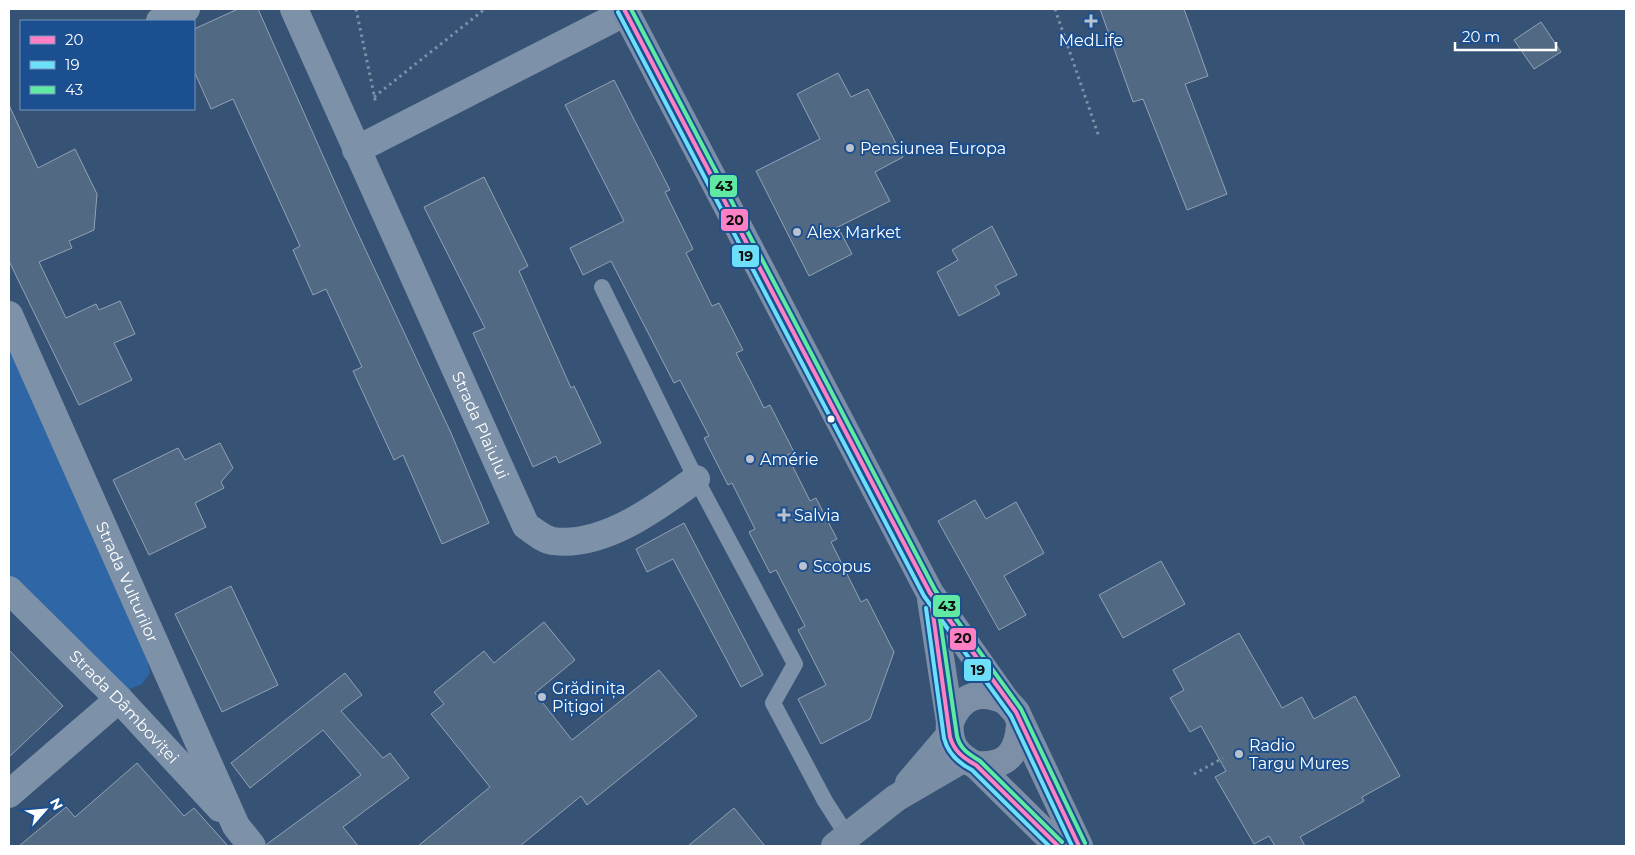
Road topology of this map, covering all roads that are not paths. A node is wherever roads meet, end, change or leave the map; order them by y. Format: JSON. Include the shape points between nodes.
{"nodes":[{"id":1,"x":186,"y":9,"type":"edge"},
{"id":2,"x":294,"y":9,"type":"edge"},
{"id":3,"x":625,"y":11,"type":"edge"},
{"id":4,"x":162,"y":20,"type":"edge"},
{"id":5,"x":356,"y":150,"type":"junction"},
{"id":6,"x":602,"y":287,"type":"dead end"},
{"id":7,"x":9,"y":315,"type":"edge"},
{"id":8,"x":696,"y":479,"type":"junction"},
{"id":9,"x":9,"y":590,"type":"edge"},
{"id":10,"x":930,"y":593,"type":"junction"},
{"id":11,"x":120,"y":699,"type":"junction"},
{"id":12,"x":1006,"y":702,"type":"junction"},
{"id":13,"x":1020,"y":725,"type":"junction"},
{"id":14,"x":950,"y":729,"type":"junction"},
{"id":15,"x":969,"y":762,"type":"junction"},
{"id":16,"x":9,"y":794,"type":"edge"},
{"id":17,"x":896,"y":798,"type":"junction"},
{"id":18,"x":244,"y":836,"type":"edge"},
{"id":19,"x":842,"y":842,"type":"edge"},
{"id":20,"x":1058,"y":846,"type":"edge"},
{"id":21,"x":1079,"y":846,"type":"edge"}],
"edges":[{"from":1,"to":4,"type":"street"},
{"from":2,"to":5,"type":"street","name":"Strada Plaiului"},
{"from":3,"to":5,"type":"street"},
{"from":3,"to":10,"type":"main road"},
{"from":5,"to":8,"type":"street","name":"Strada Plaiului","via":[[526,526],[552,541],[587,540],[650,513]]},
{"from":6,"to":8,"type":"lane"},
{"from":7,"to":18,"type":"street","name":"Strada Vulturilor"},
{"from":8,"to":19,"type":"lane","via":[[795,664],[773,704],[825,801]]},
{"from":9,"to":11,"type":"street","name":"Strada Dâmboviței"},
{"from":10,"to":12,"type":"main road"},
{"from":10,"to":14,"type":"main road"},
{"from":11,"to":16,"type":"street"},
{"from":11,"to":18,"type":"street","name":"Strada Dâmboviței"},
{"from":12,"to":13,"type":"main road","via":[[1016,712]]},
{"from":12,"to":14,"type":"main road","via":[[993,696],[979,695],[966,700],[956,709]]},
{"from":13,"to":15,"type":"main road","via":[[1014,752],[1003,762],[990,766]]},
{"from":13,"to":21,"type":"main road"},
{"from":14,"to":15,"type":"main road","via":[[954,749]]},
{"from":14,"to":17,"type":"street"},
{"from":15,"to":17,"type":"street"},
{"from":15,"to":20,"type":"main road"},
{"from":17,"to":19,"type":"street"}]}
